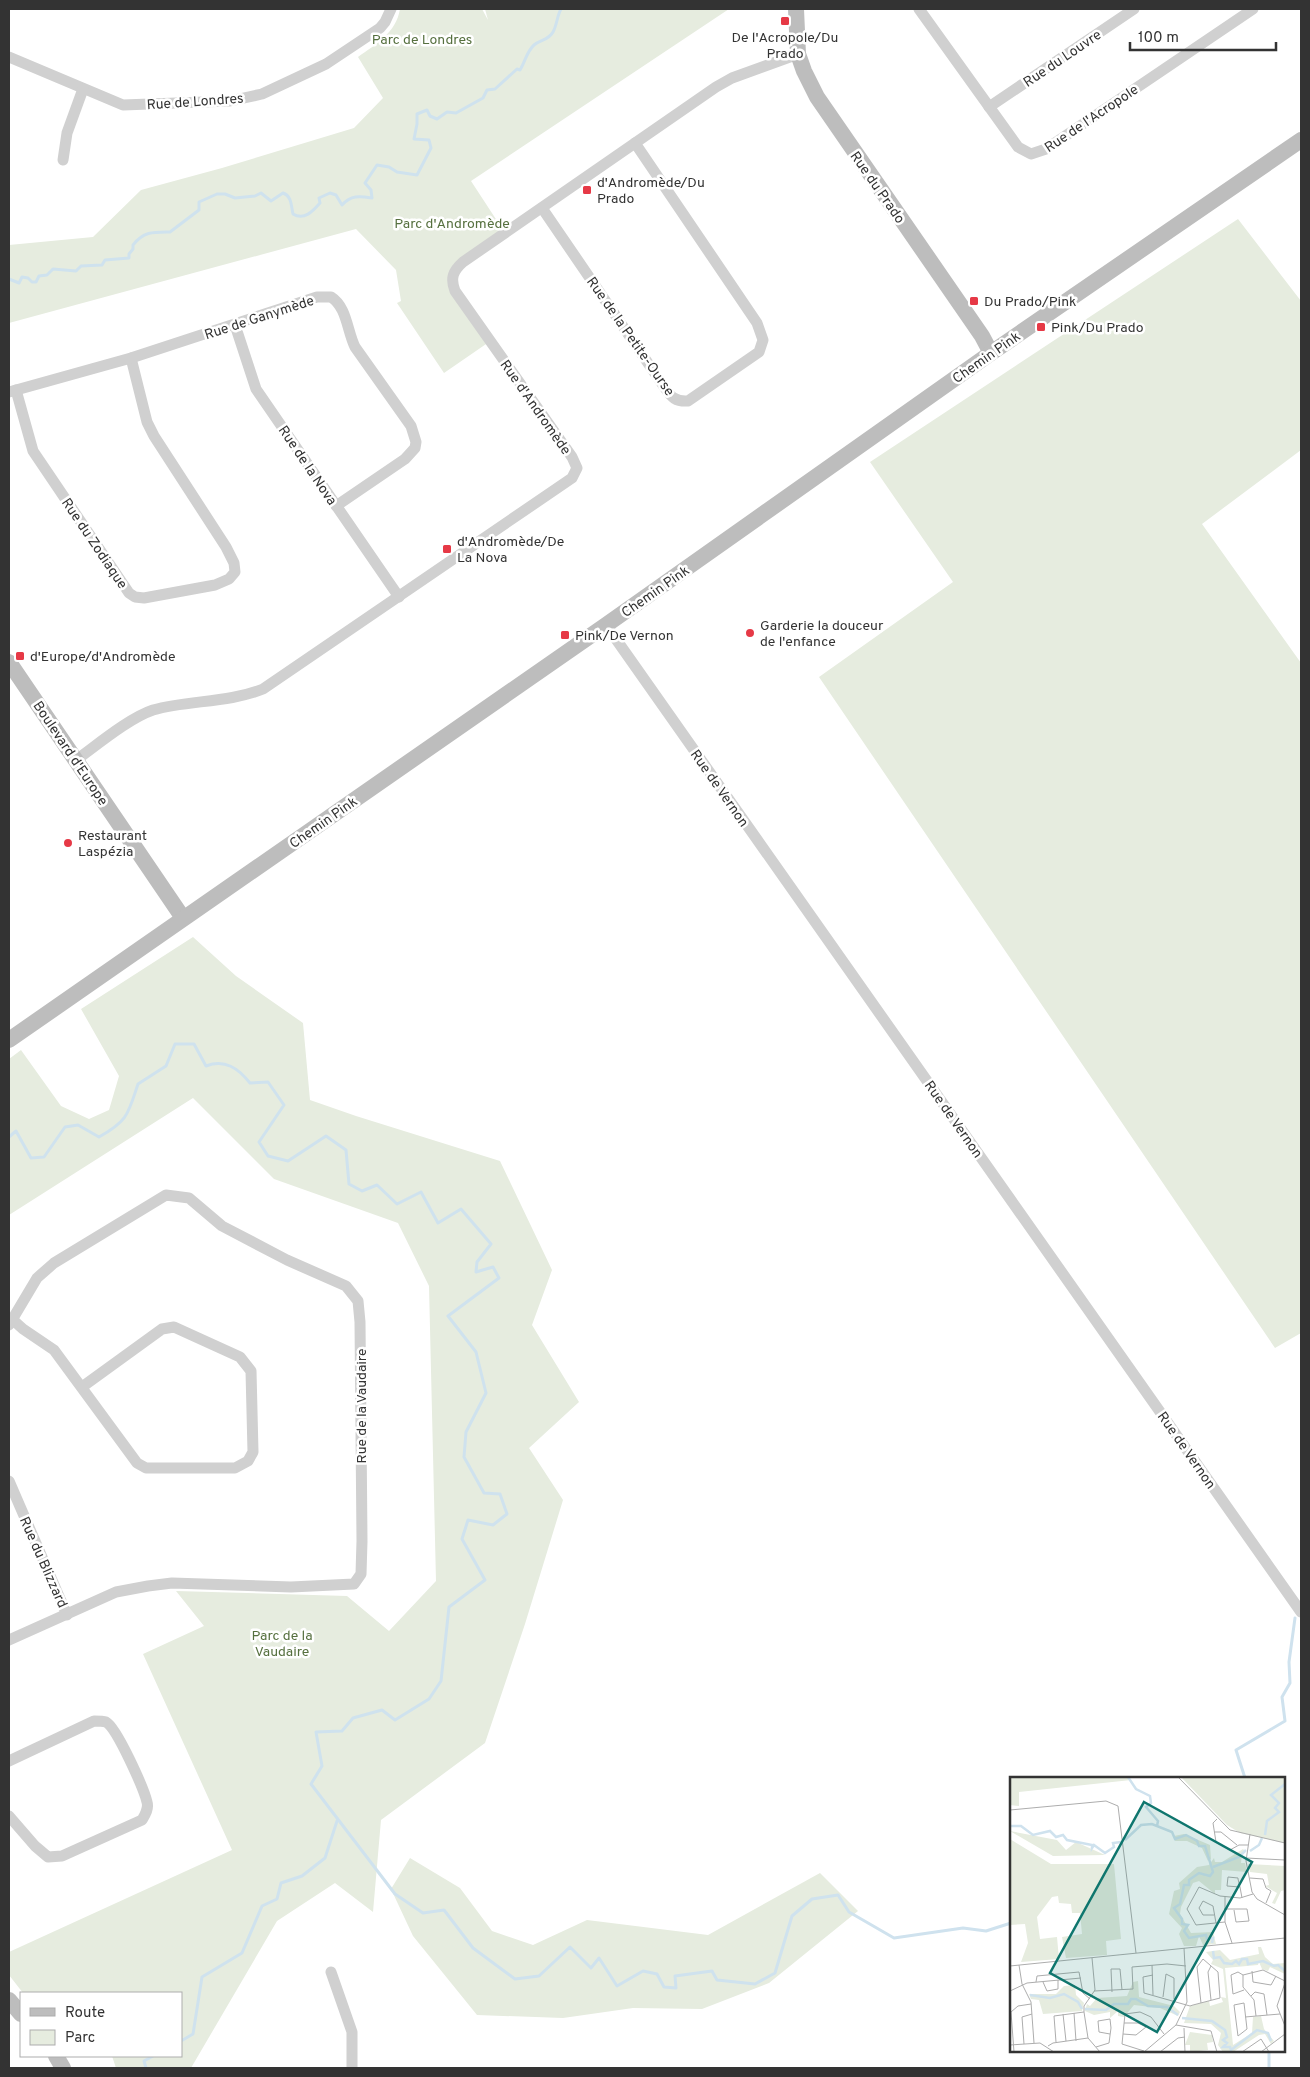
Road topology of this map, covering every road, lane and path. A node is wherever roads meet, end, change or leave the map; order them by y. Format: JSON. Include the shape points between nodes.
{"nodes":[{"id":1,"x":391,"y":9,"type":"edge"},
{"id":2,"x":796,"y":9,"type":"edge"},
{"id":3,"x":920,"y":9,"type":"edge"},
{"id":4,"x":1134,"y":9,"type":"edge"},
{"id":5,"x":1253,"y":9,"type":"edge"},
{"id":6,"x":798,"y":54,"type":"junction"},
{"id":7,"x":9,"y":57,"type":"edge"},
{"id":8,"x":83,"y":89,"type":"junction"},
{"id":9,"x":989,"y":107,"type":"junction"},
{"id":10,"x":1301,"y":140,"type":"edge"},
{"id":11,"x":634,"y":143,"type":"junction"},
{"id":12,"x":63,"y":160,"type":"dead end"},
{"id":13,"x":542,"y":208,"type":"junction"},
{"id":14,"x":235,"y":325,"type":"junction"},
{"id":15,"x":992,"y":353,"type":"junction"},
{"id":16,"x":131,"y":358,"type":"junction"},
{"id":17,"x":12,"y":391,"type":"edge"},
{"id":18,"x":336,"y":506,"type":"junction"},
{"id":19,"x":398,"y":597,"type":"junction"},
{"id":20,"x":606,"y":625,"type":"junction"},
{"id":21,"x":9,"y":662,"type":"edge"},
{"id":22,"x":76,"y":760,"type":"junction"},
{"id":23,"x":183,"y":918,"type":"junction"},
{"id":24,"x":9,"y":1040,"type":"edge"},
{"id":25,"x":11,"y":1323,"type":"edge"},
{"id":26,"x":82,"y":1387,"type":"junction"},
{"id":27,"x":9,"y":1481,"type":"edge"},
{"id":28,"x":11,"y":1494,"type":"edge"},
{"id":29,"x":1301,"y":1612,"type":"edge"},
{"id":30,"x":67,"y":1615,"type":"junction"},
{"id":31,"x":9,"y":1640,"type":"edge"},
{"id":32,"x":9,"y":1761,"type":"edge"},
{"id":33,"x":9,"y":1816,"type":"edge"},
{"id":34,"x":331,"y":1972,"type":"dead end"},
{"id":35,"x":9,"y":2000,"type":"edge"},
{"id":36,"x":20,"y":2013,"type":"edge"},
{"id":37,"x":57,"y":2057,"type":"edge"},
{"id":38,"x":63,"y":2068,"type":"edge"},
{"id":39,"x":352,"y":2068,"type":"edge"}],
"edges":[{"from":1,"to":8,"type":"street","name":"Rue de Londres","via":[[380,28],[346,53],[252,97],[131,106],[114,103]]},
{"from":2,"to":6,"type":"main road","name":"Rue du Prado"},
{"from":3,"to":9,"type":"street","name":"Rue de l'Acropole"},
{"from":4,"to":9,"type":"street","name":"Rue du Louvre"},
{"from":5,"to":9,"type":"street","name":"Rue de l'Acropole","via":[[1038,153],[1025,152],[1018,147]]},
{"from":6,"to":11,"type":"street","name":"Rue d'Andromède","via":[[723,83]]},
{"from":6,"to":15,"type":"main road","name":"Rue du Prado","via":[[828,115]]},
{"from":7,"to":8,"type":"street","name":"Rue de Londres"},
{"from":8,"to":12,"type":"street","via":[[67,133]]},
{"from":10,"to":15,"type":"main road","name":"Chemin Pink"},
{"from":11,"to":13,"type":"street","name":"Rue d'Andromède"},
{"from":11,"to":13,"type":"street","name":"Rue de la Petite-Ourse","via":[[757,323],[763,340],[759,352],[688,401],[674,399]]},
{"from":13,"to":19,"type":"street","name":"Rue d'Andromède","via":[[463,262],[453,272],[452,284],[489,342],[572,457],[576,468],[572,478]]},
{"from":14,"to":16,"type":"street","name":"Rue de Ganymède"},
{"from":14,"to":18,"type":"street","name":"Rue de la Nova","via":[[256,389]]},
{"from":14,"to":18,"type":"street","name":"Rue de Ganymède","via":[[317,297],[331,297],[340,306],[355,347],[415,433],[416,442],[411,455]]},
{"from":15,"to":20,"type":"main road","name":"Chemin Pink"},
{"from":16,"to":17,"type":"street","name":"Rue de Ganymède"},
{"from":16,"to":17,"type":"street","name":"Rue du Zodiaque","via":[[147,422],[154,436],[234,563],[235,572],[222,583],[144,598],[129,593],[33,451]]},
{"from":18,"to":19,"type":"street","name":"Rue de la Nova"},
{"from":19,"to":22,"type":"street","name":"Rue d'Andromède","via":[[263,689],[151,711]]},
{"from":20,"to":23,"type":"main road","name":"Chemin Pink"},
{"from":20,"to":29,"type":"street","name":"Rue de Vernon"},
{"from":21,"to":22,"type":"main road","name":"Boulevard d'Europe"},
{"from":22,"to":23,"type":"main road","name":"Boulevard d'Europe"},
{"from":23,"to":24,"type":"main road","name":"Chemin Pink"},
{"from":25,"to":26,"type":"street","via":[[54,1350]]},
{"from":25,"to":30,"type":"street","name":"Rue de la Vaudaire","via":[[37,1278],[54,1263],[166,1195],[189,1198],[222,1226],[286,1260],[346,1286],[358,1301],[362,1574],[354,1584],[291,1587],[172,1582],[116,1592]]},
{"from":26,"to":26,"type":"street","via":[[137,1463],[146,1468],[235,1468],[248,1461],[253,1452],[251,1372],[240,1357],[174,1327],[162,1329]]},
{"from":27,"to":28,"type":"street","name":"Rue du Blizzard"},
{"from":28,"to":30,"type":"street","name":"Rue du Blizzard"},
{"from":30,"to":31,"type":"street","name":"Rue de la Vaudaire"},
{"from":32,"to":33,"type":"street","via":[[94,1721],[106,1722],[127,1754],[148,1804],[142,1820],[62,1856],[48,1857]]},
{"from":34,"to":39,"type":"street","via":[[352,2032]]},
{"from":35,"to":36,"type":"main road"},
{"from":37,"to":38,"type":"main road"}]}
